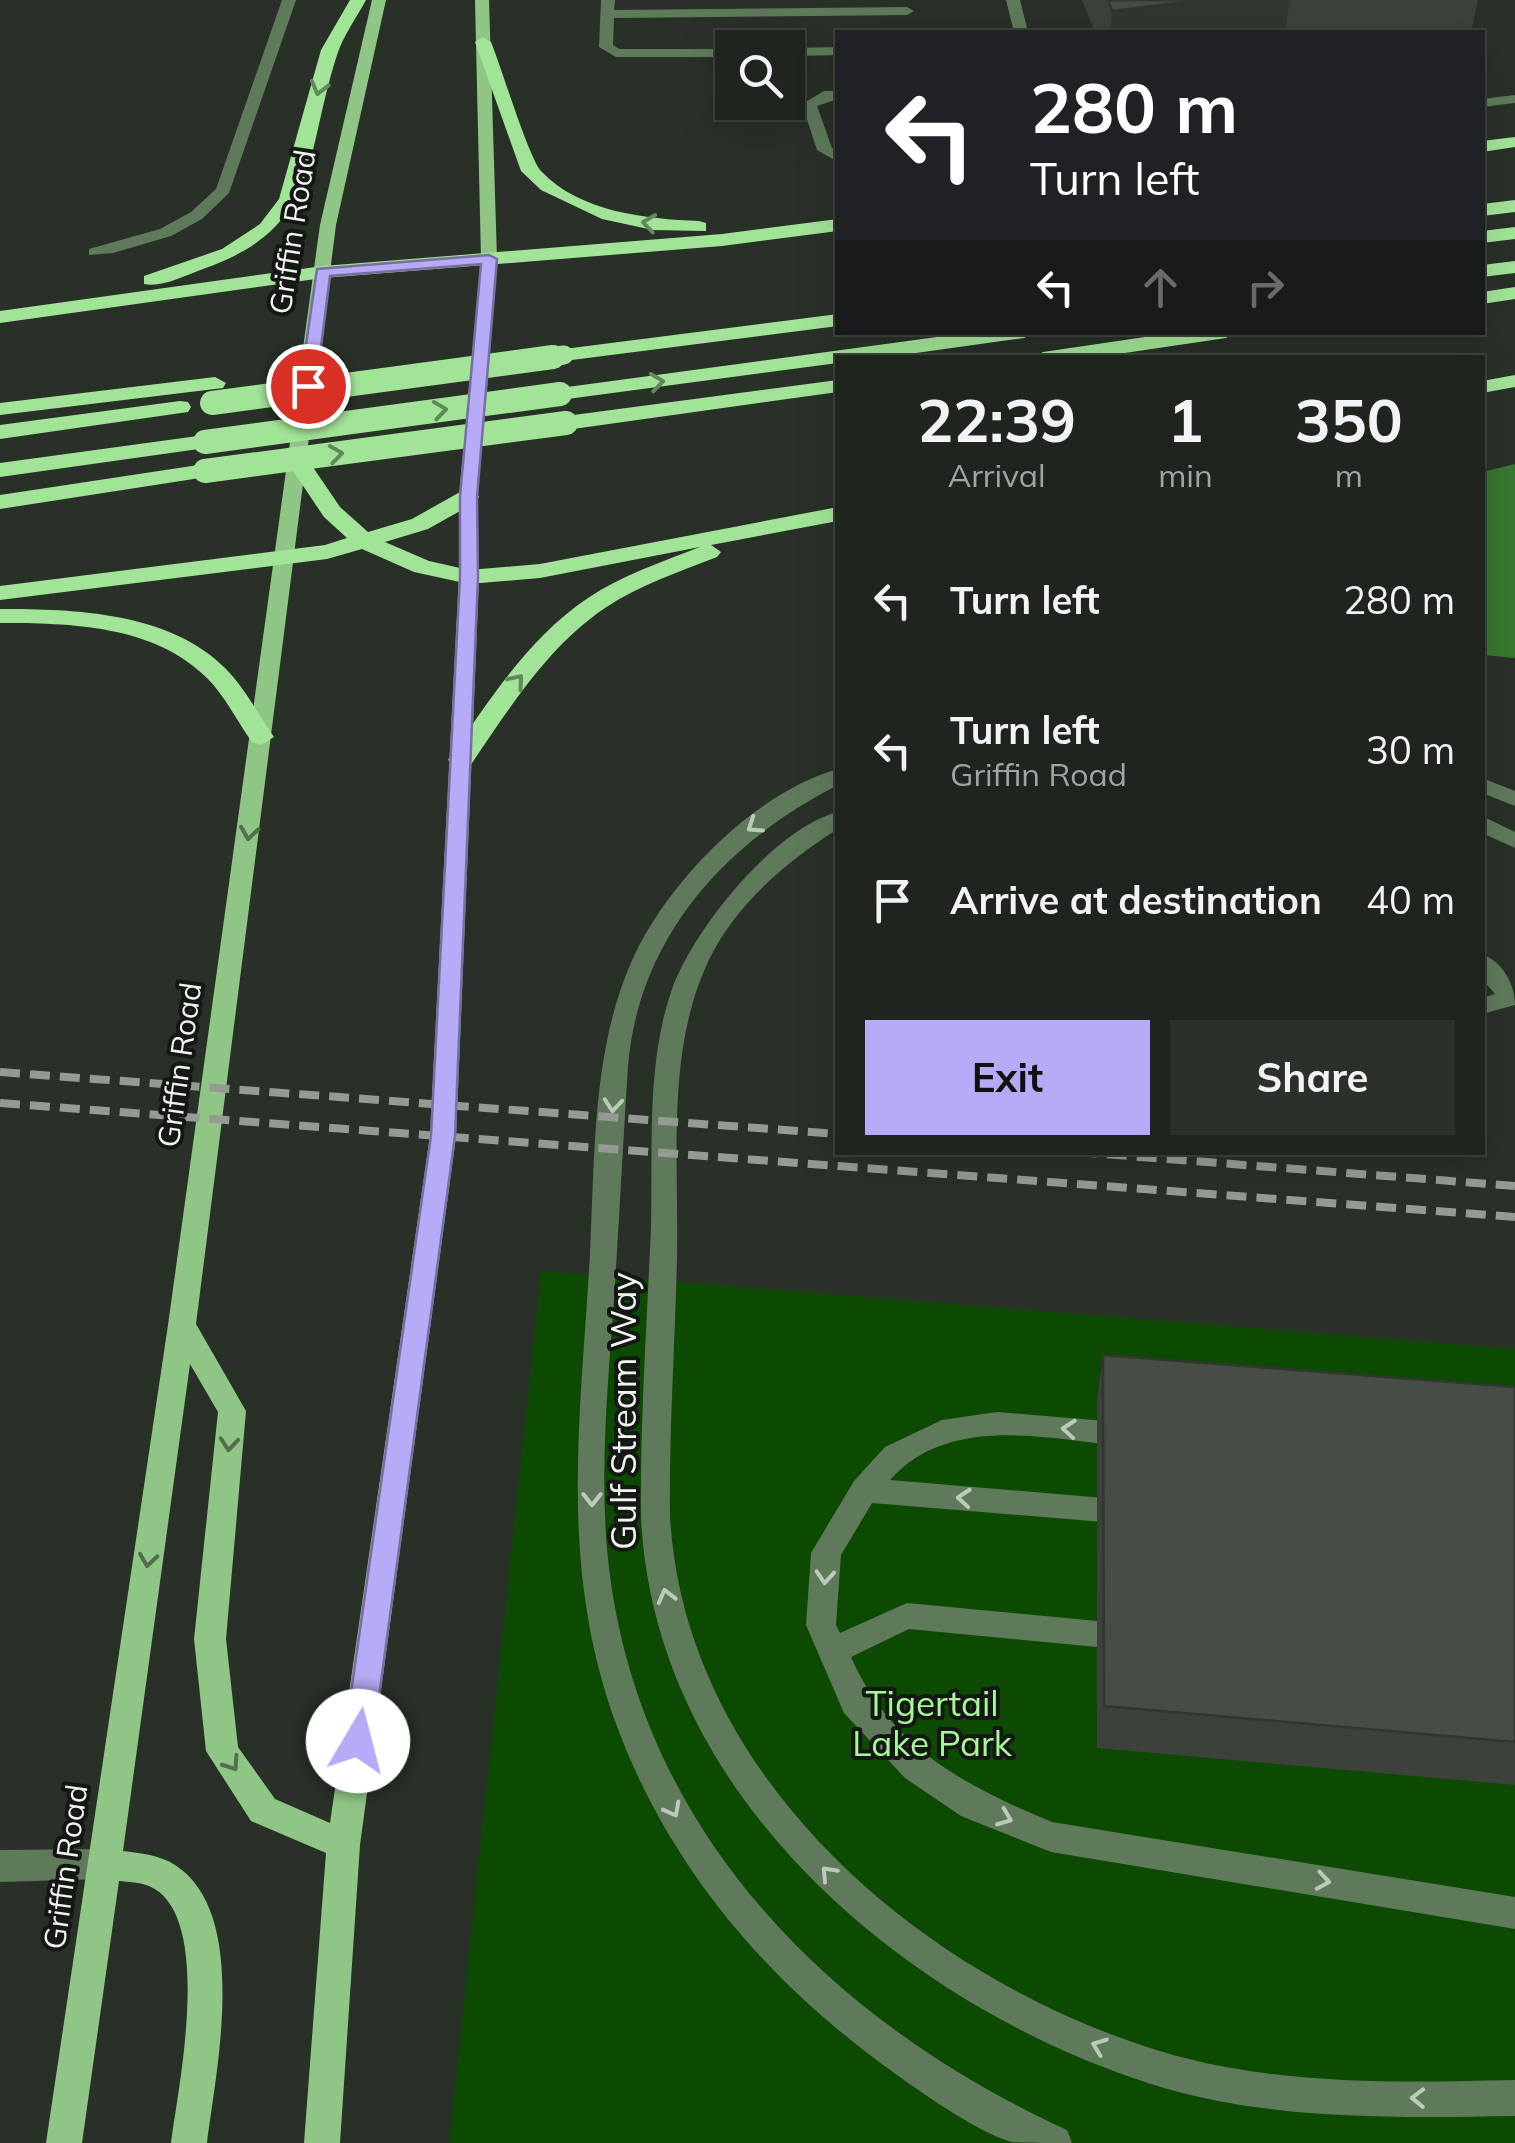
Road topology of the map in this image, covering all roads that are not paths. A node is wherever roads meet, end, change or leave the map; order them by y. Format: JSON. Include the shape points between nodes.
{"nodes":[{"id":1,"x":289,"y":0,"type":"edge"},
{"id":2,"x":358,"y":0,"type":"edge"},
{"id":3,"x":380,"y":0,"type":"edge"},
{"id":4,"x":482,"y":0,"type":"edge"},
{"id":5,"x":1013,"y":0,"type":"edge"},
{"id":6,"x":905,"y":5,"type":"edge"},
{"id":7,"x":607,"y":7,"type":"edge"},
{"id":8,"x":911,"y":30,"type":"edge"},
{"id":9,"x":1020,"y":30,"type":"edge"},
{"id":10,"x":483,"y":42,"type":"junction"},
{"id":11,"x":805,"y":52,"type":"edge"},
{"id":12,"x":835,"y":52,"type":"edge"},
{"id":13,"x":715,"y":53,"type":"edge"},
{"id":14,"x":835,"y":95,"type":"edge"},
{"id":15,"x":1515,"y":99,"type":"edge"},
{"id":16,"x":1485,"y":103,"type":"edge"},
{"id":17,"x":1515,"y":142,"type":"edge"},
{"id":18,"x":1485,"y":147,"type":"edge"},
{"id":19,"x":835,"y":156,"type":"edge"},
{"id":20,"x":1515,"y":206,"type":"edge"},
{"id":21,"x":1485,"y":210,"type":"edge"},
{"id":22,"x":835,"y":226,"type":"edge"},
{"id":23,"x":1515,"y":233,"type":"edge"},
{"id":24,"x":746,"y":234,"type":"junction"},
{"id":25,"x":1485,"y":237,"type":"edge"},
{"id":26,"x":95,"y":252,"type":"dead end"},
{"id":27,"x":489,"y":259,"type":"junction"},
{"id":28,"x":1515,"y":267,"type":"edge"},
{"id":29,"x":1485,"y":271,"type":"edge"},
{"id":30,"x":323,"y":272,"type":"junction"},
{"id":31,"x":1515,"y":293,"type":"edge"},
{"id":32,"x":1485,"y":298,"type":"edge"},
{"id":33,"x":835,"y":301,"type":"edge"},
{"id":34,"x":62,"y":308,"type":"junction"},
{"id":35,"x":0,"y":316,"type":"edge"},
{"id":36,"x":835,"y":320,"type":"edge"},
{"id":37,"x":1002,"y":335,"type":"edge"},
{"id":38,"x":1205,"y":335,"type":"edge"},
{"id":39,"x":565,"y":347,"type":"junction"},
{"id":40,"x":852,"y":355,"type":"edge"},
{"id":41,"x":1064,"y":355,"type":"edge"},
{"id":42,"x":835,"y":357,"type":"edge"},
{"id":43,"x":1515,"y":381,"type":"edge"},
{"id":44,"x":835,"y":386,"type":"edge"},
{"id":45,"x":1485,"y":386,"type":"edge"},
{"id":46,"x":214,"y":393,"type":"junction"},
{"id":47,"x":0,"y":409,"type":"edge"},
{"id":48,"x":0,"y":432,"type":"edge"},
{"id":49,"x":298,"y":462,"type":"junction"},
{"id":50,"x":0,"y":470,"type":"edge"},
{"id":51,"x":468,"y":497,"type":"junction"},
{"id":52,"x":0,"y":502,"type":"edge"},
{"id":53,"x":835,"y":515,"type":"edge"},
{"id":54,"x":772,"y":527,"type":"junction"},
{"id":55,"x":365,"y":542,"type":"junction"},
{"id":56,"x":284,"y":560,"type":"junction"},
{"id":57,"x":469,"y":577,"type":"junction"},
{"id":58,"x":0,"y":593,"type":"edge"},
{"id":59,"x":0,"y":616,"type":"edge"},
{"id":60,"x":261,"y":737,"type":"junction"},
{"id":61,"x":461,"y":760,"type":"junction"},
{"id":62,"x":835,"y":778,"type":"edge"},
{"id":63,"x":1485,"y":785,"type":"edge"},
{"id":64,"x":1515,"y":800,"type":"edge"},
{"id":65,"x":835,"y":820,"type":"edge"},
{"id":66,"x":1485,"y":825,"type":"edge"},
{"id":67,"x":1515,"y":841,"type":"edge"},
{"id":68,"x":1485,"y":966,"type":"edge"},
{"id":69,"x":1485,"y":1005,"type":"edge"},
{"id":70,"x":182,"y":1325,"type":"junction"},
{"id":71,"x":1150,"y":1437,"type":"edge"},
{"id":72,"x":864,"y":1490,"type":"junction"},
{"id":73,"x":1160,"y":1514,"type":"edge"},
{"id":74,"x":1097,"y":1634,"type":"dead end"},
{"id":75,"x":832,"y":1651,"type":"junction"},
{"id":76,"x":343,"y":1845,"type":"junction"},
{"id":77,"x":104,"y":1864,"type":"junction"},
{"id":78,"x":0,"y":1866,"type":"edge"},
{"id":79,"x":1515,"y":1913,"type":"edge"},
{"id":80,"x":1515,"y":2098,"type":"edge"},
{"id":81,"x":64,"y":2143,"type":"edge"},
{"id":82,"x":190,"y":2143,"type":"edge"},
{"id":83,"x":322,"y":2143,"type":"edge"},
{"id":84,"x":1054,"y":2143,"type":"edge"}],
"edges":[{"from":1,"to":26,"type":"street","via":[[223,190],[177,228]]},
{"from":2,"to":34,"type":"highway","one_way":true,"via":[[330,50],[288,200],[267,228],[229,253],[176,274]]},
{"from":3,"to":30,"type":"main road","name":"Griffin Road","via":[[336,181]]},
{"from":4,"to":10,"type":"main road"},
{"from":5,"to":9,"type":"street"},
{"from":6,"to":7,"type":"street"},
{"from":6,"to":8,"type":"street"},
{"from":7,"to":13,"type":"street","via":[[606,46],[616,52]]},
{"from":24,"to":10,"type":"highway","one_way":true,"via":[[622,218],[551,190],[530,171]]},
{"from":10,"to":27,"type":"main road"},
{"from":11,"to":12,"type":"street"},
{"from":14,"to":19,"type":"street","via":[[809,104],[826,150]]},
{"from":15,"to":16,"type":"street"},
{"from":17,"to":18,"type":"highway"},
{"from":20,"to":21,"type":"highway"},
{"from":22,"to":24,"type":"highway"},
{"from":23,"to":25,"type":"highway"},
{"from":24,"to":27,"type":"highway"},
{"from":27,"to":30,"type":"highway"},
{"from":27,"to":51,"type":"main road"},
{"from":28,"to":29,"type":"highway"},
{"from":30,"to":34,"type":"highway"},
{"from":30,"to":49,"type":"main road","name":"Griffin Road"},
{"from":31,"to":32,"type":"highway"},
{"from":33,"to":39,"type":"highway"},
{"from":34,"to":35,"type":"highway"},
{"from":36,"to":39,"type":"highway"},
{"from":40,"to":37,"type":"highway","one_way":true,"bridge":true},
{"from":38,"to":41,"type":"highway"},
{"from":39,"to":46,"type":"highway","bridge":true},
{"from":50,"to":42,"type":"highway","one_way":true,"bridge":true},
{"from":43,"to":45,"type":"highway"},
{"from":52,"to":44,"type":"highway","one_way":true,"bridge":true},
{"from":46,"to":47,"type":"highway"},
{"from":46,"to":48,"type":"highway"},
{"from":49,"to":55,"type":"highway","via":[[332,512]]},
{"from":49,"to":56,"type":"main road","name":"Griffin Road"},
{"from":51,"to":55,"type":"highway","via":[[420,524]]},
{"from":51,"to":57,"type":"main road"},
{"from":53,"to":54,"type":"highway"},
{"from":54,"to":57,"type":"highway","via":[[540,571]]},
{"from":61,"to":54,"type":"highway","one_way":true,"via":[[511,687],[585,611],[635,582]]},
{"from":55,"to":56,"type":"highway"},
{"from":55,"to":57,"type":"highway","via":[[422,568]]},
{"from":56,"to":58,"type":"highway"},
{"from":56,"to":60,"type":"main road","name":"Griffin Road"},
{"from":57,"to":61,"type":"main road"},
{"from":59,"to":60,"type":"highway","via":[[108,622],[170,641],[216,672]]},
{"from":60,"to":70,"type":"main road","name":"Griffin Road","one_way":true},
{"from":61,"to":76,"type":"main road","via":[[443,1136]]},
{"from":62,"to":84,"type":"street","name":"Gulf Stream Way","one_way":true,"via":[[726,845],[671,910],[630,995],[618,1037],[608,1150],[590,1502],[596,1584],[628,1715],[692,1846],[740,1912],[873,2033],[957,2094]]},
{"from":63,"to":64,"type":"street"},
{"from":80,"to":65,"type":"street","name":"Gulf Stream Way","one_way":true,"via":[[1246,2088],[1147,2065],[1044,2025],[927,1959],[844,1890],[782,1824],[726,1744],[684,1658],[662,1580],[654,1500],[675,1024],[690,972],[714,930],[786,852]]},
{"from":66,"to":67,"type":"street"},
{"from":68,"to":69,"type":"street","via":[[1511,998]]},
{"from":70,"to":76,"type":"main road","one_way":true,"via":[[232,1411],[210,1640],[222,1751],[263,1810]]},
{"from":70,"to":77,"type":"main road","name":"Griffin Road","one_way":true},
{"from":71,"to":72,"type":"street","one_way":true,"via":[[996,1423],[942,1432],[895,1455]]},
{"from":73,"to":72,"type":"street","one_way":true},
{"from":72,"to":75,"type":"street","one_way":true,"via":[[826,1553],[821,1626]]},
{"from":74,"to":75,"type":"street","via":[[907,1616]]},
{"from":75,"to":79,"type":"street","one_way":true,"via":[[854,1702],[916,1768],[973,1805],[1051,1837]]},
{"from":76,"to":83,"type":"main road"},
{"from":77,"to":78,"type":"street"},
{"from":77,"to":81,"type":"main road","name":"Griffin Road"},
{"from":77,"to":82,"type":"main road","via":[[164,1876],[192,1908],[206,1976]]}]}
